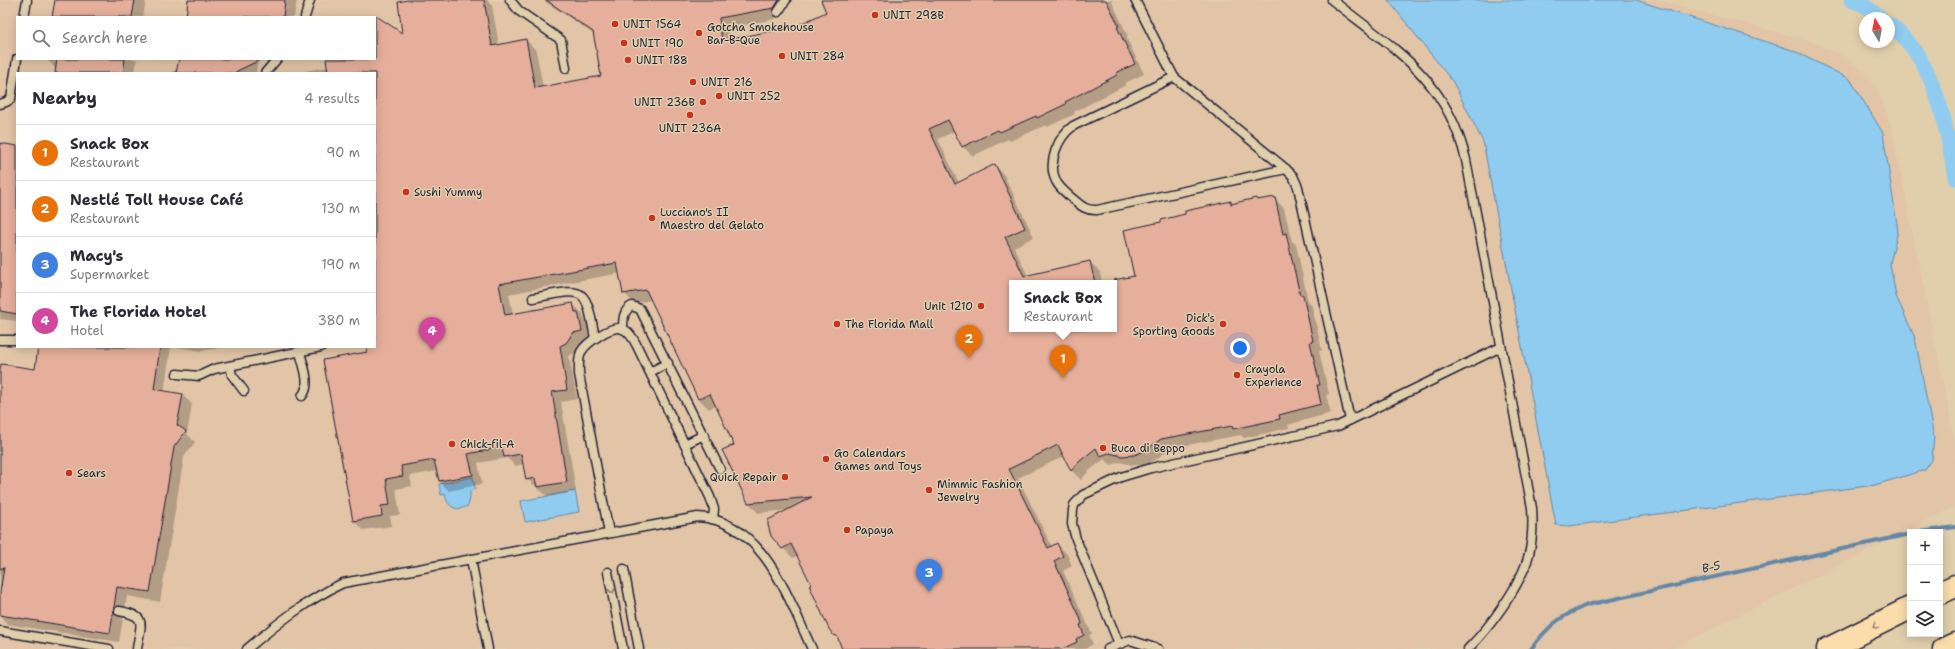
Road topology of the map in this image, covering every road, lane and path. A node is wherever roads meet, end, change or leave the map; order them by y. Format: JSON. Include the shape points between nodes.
{"nodes":[{"id":1,"x":27,"y":0,"type":"edge"},
{"id":2,"x":310,"y":0,"type":"edge"},
{"id":3,"x":510,"y":0,"type":"edge"},
{"id":4,"x":786,"y":0,"type":"edge"},
{"id":5,"x":1135,"y":0,"type":"edge"},
{"id":6,"x":1332,"y":0,"type":"edge"},
{"id":7,"x":778,"y":12,"type":"dead end"},
{"id":8,"x":24,"y":16,"type":"edge"},
{"id":9,"x":305,"y":16,"type":"edge"},
{"id":10,"x":17,"y":60,"type":"edge"},
{"id":11,"x":277,"y":60,"type":"edge"},
{"id":12,"x":566,"y":68,"type":"dead end"},
{"id":13,"x":266,"y":72,"type":"edge"},
{"id":14,"x":1174,"y":77,"type":"junction"},
{"id":15,"x":0,"y":104,"type":"edge"},
{"id":16,"x":1286,"y":169,"type":"junction"},
{"id":17,"x":533,"y":298,"type":"dead end"},
{"id":18,"x":623,"y":329,"type":"junction"},
{"id":19,"x":595,"y":338,"type":"junction"},
{"id":20,"x":0,"y":340,"type":"edge"},
{"id":21,"x":16,"y":340,"type":"edge"},
{"id":22,"x":1501,"y":347,"type":"junction"},
{"id":23,"x":317,"y":348,"type":"edge"},
{"id":24,"x":300,"y":352,"type":"junction"},
{"id":25,"x":668,"y":362,"type":"junction"},
{"id":26,"x":230,"y":366,"type":"junction"},
{"id":27,"x":650,"y":372,"type":"junction"},
{"id":28,"x":177,"y":374,"type":"dead end"},
{"id":29,"x":244,"y":391,"type":"dead end"},
{"id":30,"x":302,"y":396,"type":"dead end"},
{"id":31,"x":1350,"y":420,"type":"junction"},
{"id":32,"x":704,"y":435,"type":"junction"},
{"id":33,"x":685,"y":444,"type":"junction"},
{"id":34,"x":720,"y":469,"type":"dead end"},
{"id":35,"x":713,"y":519,"type":"junction"},
{"id":36,"x":609,"y":533,"type":"junction"},
{"id":37,"x":471,"y":559,"type":"junction"},
{"id":38,"x":624,"y":569,"type":"dead end"},
{"id":39,"x":608,"y":572,"type":"dead end"},
{"id":40,"x":1955,"y":586,"type":"edge"},
{"id":41,"x":1943,"y":592,"type":"edge"},
{"id":42,"x":1907,"y":610,"type":"edge"},
{"id":43,"x":119,"y":611,"type":"dead end"},
{"id":44,"x":0,"y":631,"type":"edge"},
{"id":45,"x":1119,"y":644,"type":"junction"},
{"id":46,"x":1955,"y":644,"type":"edge"},
{"id":47,"x":109,"y":649,"type":"edge"},
{"id":48,"x":136,"y":649,"type":"edge"},
{"id":49,"x":248,"y":649,"type":"edge"},
{"id":50,"x":488,"y":649,"type":"edge"},
{"id":51,"x":623,"y":649,"type":"edge"},
{"id":52,"x":639,"y":649,"type":"edge"},
{"id":53,"x":812,"y":649,"type":"edge"},
{"id":54,"x":1108,"y":649,"type":"edge"},
{"id":55,"x":1158,"y":649,"type":"edge"},
{"id":56,"x":1468,"y":649,"type":"edge"},
{"id":57,"x":1828,"y":649,"type":"edge"},
{"id":58,"x":1944,"y":649,"type":"edge"}],
"edges":[{"from":1,"to":8,"type":"lane"},
{"from":2,"to":9,"type":"lane"},
{"from":3,"to":12,"type":"lane","via":[[519,11],[561,40]]},
{"from":4,"to":7,"type":"lane"},
{"from":5,"to":14,"type":"lane"},
{"from":6,"to":22,"type":"lane","via":[[1419,70],[1438,93],[1454,120],[1466,160]]},
{"from":10,"to":15,"type":"lane","via":[[11,99]]},
{"from":11,"to":13,"type":"lane"},
{"from":14,"to":16,"type":"lane"},
{"from":14,"to":16,"type":"lane","via":[[1073,126],[1062,136],[1055,155],[1053,174],[1059,187],[1087,209],[1097,210]]},
{"from":16,"to":31,"type":"lane","via":[[1298,187]]},
{"from":17,"to":19,"type":"lane","via":[[569,291],[583,296],[589,306]]},
{"from":18,"to":19,"type":"lane","via":[[615,328]]},
{"from":18,"to":25,"type":"lane","via":[[628,308],[632,306],[640,309]]},
{"from":18,"to":27,"type":"lane","via":[[633,339]]},
{"from":19,"to":36,"type":"lane","via":[[582,351],[579,368]]},
{"from":20,"to":21,"type":"lane"},
{"from":22,"to":31,"type":"lane"},
{"from":22,"to":56,"type":"lane","via":[[1532,508],[1532,537],[1521,575],[1491,623]]},
{"from":23,"to":24,"type":"lane"},
{"from":24,"to":26,"type":"lane"},
{"from":24,"to":30,"type":"lane","via":[[306,384]]},
{"from":25,"to":27,"type":"lane"},
{"from":25,"to":32,"type":"lane"},
{"from":26,"to":28,"type":"lane","via":[[214,369],[199,376]]},
{"from":26,"to":29,"type":"lane","via":[[232,375]]},
{"from":27,"to":33,"type":"lane"},
{"from":31,"to":45,"type":"lane","via":[[1338,426],[1141,470],[1102,486],[1078,500],[1072,510],[1073,531]]},
{"from":32,"to":33,"type":"lane"},
{"from":32,"to":34,"type":"lane"},
{"from":33,"to":35,"type":"lane","via":[[710,497],[714,509]]},
{"from":35,"to":36,"type":"lane","via":[[690,518]]},
{"from":35,"to":53,"type":"lane","via":[[748,538],[770,562]]},
{"from":36,"to":37,"type":"lane"},
{"from":37,"to":49,"type":"lane","via":[[343,583],[310,599]]},
{"from":37,"to":50,"type":"lane"},
{"from":38,"to":52,"type":"lane"},
{"from":39,"to":51,"type":"lane","one_way":true},
{"from":40,"to":41,"type":"highway"},
{"from":42,"to":57,"type":"highway","one_way":true},
{"from":43,"to":48,"type":"lane","via":[[134,614],[139,618]]},
{"from":44,"to":47,"type":"lane"},
{"from":45,"to":54,"type":"lane"},
{"from":45,"to":55,"type":"lane","via":[[1135,641]]},
{"from":46,"to":58,"type":"highway"}]}
